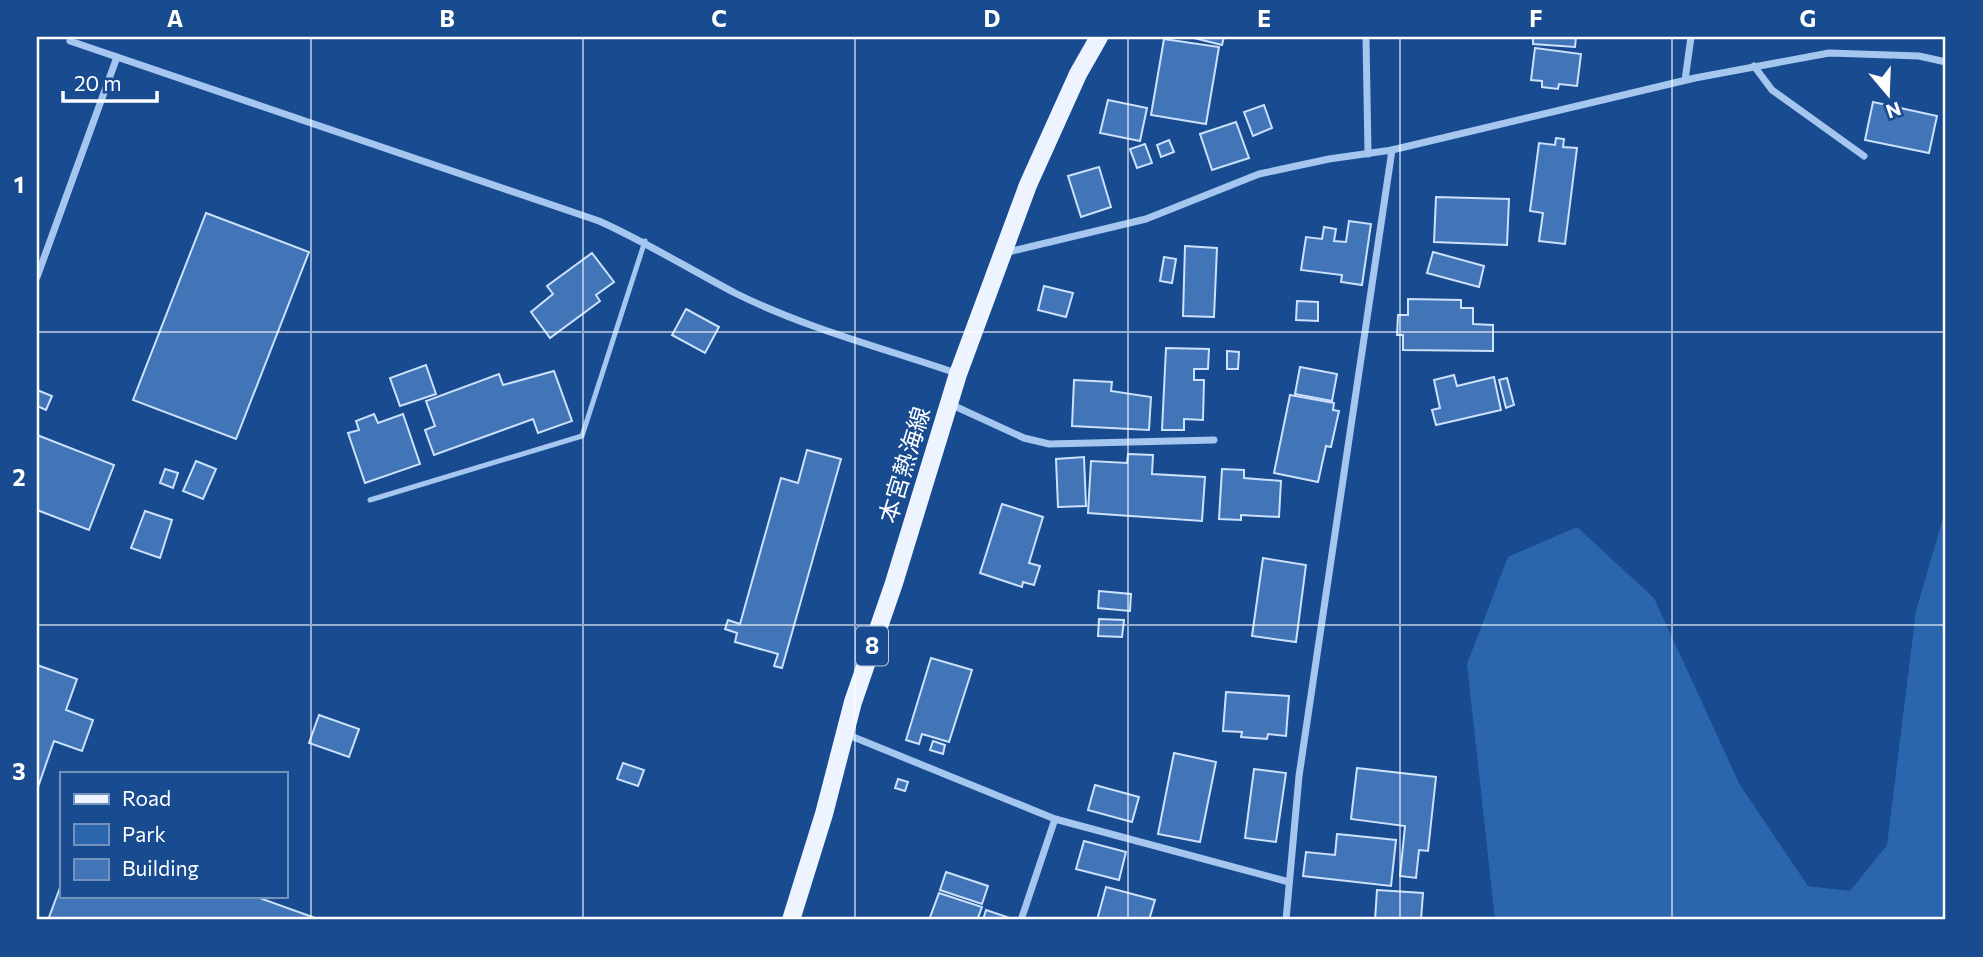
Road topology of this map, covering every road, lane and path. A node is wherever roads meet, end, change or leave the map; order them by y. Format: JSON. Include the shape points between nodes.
{"nodes":[{"id":1,"x":1099,"y":37,"type":"edge"},
{"id":2,"x":1366,"y":37,"type":"edge"},
{"id":3,"x":1691,"y":37,"type":"edge"},
{"id":4,"x":70,"y":41,"type":"dead end"},
{"id":5,"x":117,"y":57,"type":"junction"},
{"id":6,"x":1946,"y":62,"type":"edge"},
{"id":7,"x":1754,"y":66,"type":"junction"},
{"id":8,"x":1685,"y":80,"type":"junction"},
{"id":9,"x":1392,"y":150,"type":"junction"},
{"id":10,"x":1368,"y":154,"type":"junction"},
{"id":11,"x":1864,"y":156,"type":"dead end"},
{"id":12,"x":645,"y":242,"type":"junction"},
{"id":13,"x":1003,"y":253,"type":"junction"},
{"id":14,"x":37,"y":277,"type":"edge"},
{"id":15,"x":958,"y":374,"type":"junction"},
{"id":16,"x":950,"y":403,"type":"junction"},
{"id":17,"x":1214,"y":440,"type":"dead end"},
{"id":18,"x":370,"y":500,"type":"dead end"},
{"id":19,"x":845,"y":733,"type":"junction"},
{"id":20,"x":1055,"y":819,"type":"junction"},
{"id":21,"x":1289,"y":882,"type":"junction"},
{"id":22,"x":791,"y":920,"type":"edge"},
{"id":23,"x":1021,"y":920,"type":"edge"},
{"id":24,"x":1286,"y":920,"type":"edge"}],
"edges":[{"from":1,"to":13,"type":"main road","name":"本宮熱海線","number":"8","via":[[1034,173]]},
{"from":2,"to":10,"type":"street"},
{"from":3,"to":8,"type":"street"},
{"from":4,"to":5,"type":"street"},
{"from":5,"to":12,"type":"street","via":[[598,221]]},
{"from":5,"to":14,"type":"street"},
{"from":6,"to":7,"type":"street","via":[[1919,56],[1829,53]]},
{"from":7,"to":8,"type":"street"},
{"from":7,"to":11,"type":"street","via":[[1772,90]]},
{"from":8,"to":9,"type":"street"},
{"from":9,"to":10,"type":"street"},
{"from":9,"to":21,"type":"street","via":[[1299,776]]},
{"from":10,"to":13,"type":"street","via":[[1259,174],[1146,219]]},
{"from":12,"to":15,"type":"street","via":[[736,293],[810,324]]},
{"from":12,"to":18,"type":"lane","via":[[582,436]]},
{"from":13,"to":15,"type":"main road","name":"本宮熱海線","number":"8"},
{"from":15,"to":16,"type":"main road","name":"本宮熱海線","number":"8"},
{"from":16,"to":17,"type":"street","via":[[1024,438],[1049,444]]},
{"from":16,"to":19,"type":"main road","name":"本宮熱海線","number":"8"},
{"from":19,"to":20,"type":"street"},
{"from":19,"to":22,"type":"main road","name":"本宮熱海線","number":"8"},
{"from":20,"to":21,"type":"street"},
{"from":20,"to":23,"type":"street"},
{"from":21,"to":24,"type":"street"}]}
